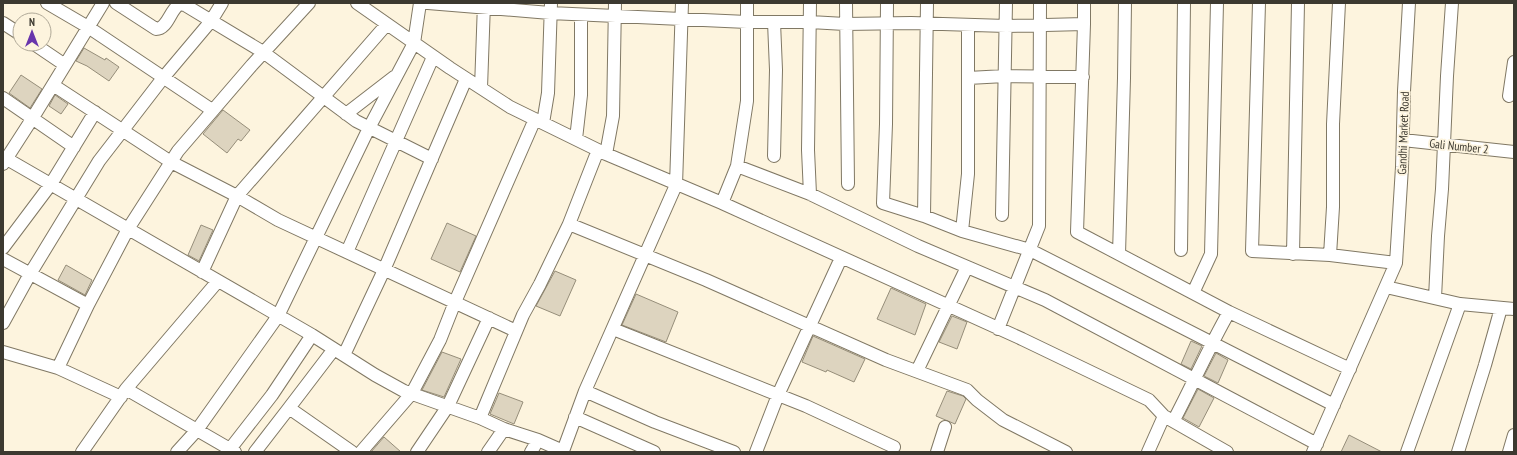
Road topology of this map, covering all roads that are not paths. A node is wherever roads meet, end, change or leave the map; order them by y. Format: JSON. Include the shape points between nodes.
{"nodes":[{"id":1,"x":47,"y":3,"type":"edge"},
{"id":2,"x":103,"y":3,"type":"edge"},
{"id":3,"x":116,"y":3,"type":"edge"},
{"id":4,"x":222,"y":3,"type":"edge"},
{"id":5,"x":309,"y":3,"type":"edge"},
{"id":6,"x":357,"y":3,"type":"edge"},
{"id":7,"x":420,"y":3,"type":"edge"},
{"id":8,"x":428,"y":3,"type":"edge"},
{"id":9,"x":615,"y":3,"type":"edge"},
{"id":10,"x":682,"y":3,"type":"edge"},
{"id":11,"x":747,"y":3,"type":"edge"},
{"id":12,"x":810,"y":3,"type":"edge"},
{"id":13,"x":846,"y":3,"type":"edge"},
{"id":14,"x":887,"y":3,"type":"edge"},
{"id":15,"x":927,"y":3,"type":"edge"},
{"id":16,"x":1006,"y":3,"type":"edge"},
{"id":17,"x":1040,"y":3,"type":"edge"},
{"id":18,"x":1084,"y":3,"type":"edge"},
{"id":19,"x":1125,"y":3,"type":"edge"},
{"id":20,"x":1184,"y":3,"type":"edge"},
{"id":21,"x":1217,"y":3,"type":"edge"},
{"id":22,"x":1258,"y":3,"type":"edge"},
{"id":23,"x":1298,"y":3,"type":"edge"},
{"id":24,"x":1339,"y":3,"type":"edge"},
{"id":25,"x":1409,"y":3,"type":"edge"},
{"id":26,"x":1452,"y":3,"type":"edge"},
{"id":27,"x":484,"y":5,"type":"edge"},
{"id":28,"x":551,"y":8,"type":"edge"},
{"id":29,"x":581,"y":15,"type":"junction"},
{"id":30,"x":614,"y":16,"type":"junction"},
{"id":31,"x":681,"y":20,"type":"junction"},
{"id":32,"x":211,"y":21,"type":"junction"},
{"id":33,"x":747,"y":22,"type":"junction"},
{"id":34,"x":774,"y":22,"type":"junction"},
{"id":35,"x":810,"y":22,"type":"junction"},
{"id":36,"x":887,"y":22,"type":"junction"},
{"id":37,"x":3,"y":23,"type":"edge"},
{"id":38,"x":927,"y":23,"type":"junction"},
{"id":39,"x":387,"y":24,"type":"junction"},
{"id":40,"x":845,"y":24,"type":"junction"},
{"id":41,"x":1084,"y":24,"type":"junction"},
{"id":42,"x":968,"y":25,"type":"junction"},
{"id":43,"x":1006,"y":26,"type":"junction"},
{"id":44,"x":1039,"y":26,"type":"junction"},
{"id":45,"x":88,"y":27,"type":"junction"},
{"id":46,"x":12,"y":29,"type":"edge"},
{"id":47,"x":414,"y":43,"type":"junction"},
{"id":48,"x":46,"y":52,"type":"edge"},
{"id":49,"x":263,"y":52,"type":"junction"},
{"id":50,"x":433,"y":57,"type":"junction"},
{"id":51,"x":1514,"y":62,"type":"edge"},
{"id":52,"x":65,"y":65,"type":"junction"},
{"id":53,"x":397,"y":74,"type":"junction"},
{"id":54,"x":1005,"y":76,"type":"junction"},
{"id":55,"x":1039,"y":76,"type":"junction"},
{"id":56,"x":1083,"y":77,"type":"junction"},
{"id":57,"x":163,"y":78,"type":"junction"},
{"id":58,"x":968,"y":78,"type":"junction"},
{"id":59,"x":466,"y":79,"type":"junction"},
{"id":60,"x":53,"y":84,"type":"junction"},
{"id":61,"x":481,"y":88,"type":"junction"},
{"id":62,"x":1509,"y":96,"type":"dead end"},
{"id":63,"x":324,"y":97,"type":"junction"},
{"id":64,"x":3,"y":98,"type":"edge"},
{"id":65,"x":212,"y":110,"type":"junction"},
{"id":66,"x":95,"y":112,"type":"junction"},
{"id":67,"x":346,"y":114,"type":"junction"},
{"id":68,"x":32,"y":119,"type":"junction"},
{"id":69,"x":539,"y":121,"type":"junction"},
{"id":70,"x":369,"y":128,"type":"junction"},
{"id":71,"x":122,"y":129,"type":"junction"},
{"id":72,"x":576,"y":139,"type":"junction"},
{"id":73,"x":1403,"y":140,"type":"junction"},
{"id":74,"x":395,"y":141,"type":"junction"},
{"id":75,"x":1444,"y":144,"type":"junction"},
{"id":76,"x":74,"y":147,"type":"junction"},
{"id":77,"x":602,"y":152,"type":"junction"},
{"id":78,"x":1514,"y":152,"type":"edge"},
{"id":79,"x":774,"y":156,"type":"dead end"},
{"id":80,"x":432,"y":159,"type":"junction"},
{"id":81,"x":5,"y":161,"type":"edge"},
{"id":82,"x":171,"y":162,"type":"junction"},
{"id":83,"x":737,"y":166,"type":"junction"},
{"id":84,"x":51,"y":184,"type":"junction"},
{"id":85,"x":676,"y":184,"type":"junction"},
{"id":86,"x":848,"y":184,"type":"dead end"},
{"id":87,"x":810,"y":194,"type":"junction"},
{"id":88,"x":237,"y":196,"type":"junction"},
{"id":89,"x":76,"y":198,"type":"junction"},
{"id":90,"x":722,"y":203,"type":"junction"},
{"id":91,"x":1002,"y":215,"type":"dead end"},
{"id":92,"x":924,"y":216,"type":"junction"},
{"id":93,"x":569,"y":224,"type":"junction"},
{"id":94,"x":128,"y":229,"type":"junction"},
{"id":95,"x":962,"y":231,"type":"junction"},
{"id":96,"x":317,"y":238,"type":"junction"},
{"id":97,"x":3,"y":248,"type":"edge"},
{"id":98,"x":1030,"y":250,"type":"junction"},
{"id":99,"x":1181,"y":250,"type":"dead end"},
{"id":100,"x":347,"y":252,"type":"junction"},
{"id":101,"x":1119,"y":254,"type":"junction"},
{"id":102,"x":1293,"y":254,"type":"junction"},
{"id":103,"x":644,"y":255,"type":"junction"},
{"id":104,"x":1330,"y":255,"type":"junction"},
{"id":105,"x":841,"y":258,"type":"junction"},
{"id":106,"x":3,"y":259,"type":"edge"},
{"id":107,"x":1396,"y":263,"type":"junction"},
{"id":108,"x":967,"y":267,"type":"junction"},
{"id":109,"x":384,"y":270,"type":"junction"},
{"id":110,"x":202,"y":272,"type":"junction"},
{"id":111,"x":30,"y":274,"type":"junction"},
{"id":112,"x":218,"y":281,"type":"junction"},
{"id":113,"x":1014,"y":287,"type":"junction"},
{"id":114,"x":1386,"y":287,"type":"junction"},
{"id":115,"x":1193,"y":293,"type":"junction"},
{"id":116,"x":1435,"y":298,"type":"junction"},
{"id":117,"x":455,"y":302,"type":"junction"},
{"id":118,"x":1460,"y":304,"type":"junction"},
{"id":119,"x":88,"y":305,"type":"junction"},
{"id":120,"x":948,"y":306,"type":"junction"},
{"id":121,"x":1501,"y":308,"type":"junction"},
{"id":122,"x":1514,"y":309,"type":"edge"},
{"id":123,"x":1229,"y":312,"type":"junction"},
{"id":124,"x":278,"y":316,"type":"junction"},
{"id":125,"x":489,"y":318,"type":"junction"},
{"id":126,"x":3,"y":323,"type":"edge"},
{"id":127,"x":810,"y":326,"type":"junction"},
{"id":128,"x":998,"y":328,"type":"junction"},
{"id":129,"x":613,"y":329,"type":"junction"},
{"id":130,"x":516,"y":331,"type":"junction"},
{"id":131,"x":312,"y":335,"type":"junction"},
{"id":132,"x":1212,"y":342,"type":"junction"},
{"id":133,"x":3,"y":352,"type":"edge"},
{"id":134,"x":339,"y":352,"type":"junction"},
{"id":135,"x":58,"y":368,"type":"junction"},
{"id":136,"x":1350,"y":369,"type":"junction"},
{"id":137,"x":918,"y":371,"type":"junction"},
{"id":138,"x":1195,"y":380,"type":"junction"},
{"id":139,"x":585,"y":391,"type":"junction"},
{"id":140,"x":124,"y":393,"type":"junction"},
{"id":141,"x":412,"y":393,"type":"junction"},
{"id":142,"x":778,"y":395,"type":"junction"},
{"id":143,"x":1334,"y":405,"type":"junction"},
{"id":144,"x":448,"y":406,"type":"junction"},
{"id":145,"x":289,"y":408,"type":"junction"},
{"id":146,"x":575,"y":416,"type":"junction"},
{"id":147,"x":480,"y":418,"type":"junction"},
{"id":148,"x":1169,"y":418,"type":"junction"},
{"id":149,"x":944,"y":427,"type":"dead end"},
{"id":150,"x":504,"y":429,"type":"junction"},
{"id":151,"x":197,"y":430,"type":"junction"},
{"id":152,"x":1514,"y":435,"type":"edge"},
{"id":153,"x":538,"y":440,"type":"junction"},
{"id":154,"x":894,"y":447,"type":"dead end"},
{"id":155,"x":1315,"y":448,"type":"edge"},
{"id":156,"x":228,"y":450,"type":"edge"},
{"id":157,"x":82,"y":452,"type":"edge"},
{"id":158,"x":177,"y":452,"type":"edge"},
{"id":159,"x":255,"y":452,"type":"edge"},
{"id":160,"x":352,"y":452,"type":"edge"},
{"id":161,"x":361,"y":452,"type":"edge"},
{"id":162,"x":417,"y":452,"type":"edge"},
{"id":163,"x":488,"y":452,"type":"edge"},
{"id":164,"x":531,"y":452,"type":"edge"},
{"id":165,"x":563,"y":452,"type":"edge"},
{"id":166,"x":654,"y":452,"type":"edge"},
{"id":167,"x":734,"y":452,"type":"edge"},
{"id":168,"x":756,"y":452,"type":"edge"},
{"id":169,"x":937,"y":452,"type":"edge"},
{"id":170,"x":1066,"y":452,"type":"edge"},
{"id":171,"x":1148,"y":452,"type":"edge"},
{"id":172,"x":1227,"y":452,"type":"edge"},
{"id":173,"x":1407,"y":452,"type":"edge"},
{"id":174,"x":1458,"y":452,"type":"edge"},
{"id":175,"x":1509,"y":452,"type":"edge"}],
"edges":[{"from":1,"to":45,"type":"street"},
{"from":2,"to":45,"type":"street"},
{"from":3,"to":32,"type":"street","via":[[156,29],[162,27],[180,4]]},
{"from":4,"to":32,"type":"street"},
{"from":5,"to":49,"type":"street"},
{"from":6,"to":39,"type":"street"},
{"from":7,"to":47,"type":"street"},
{"from":8,"to":27,"type":"street"},
{"from":9,"to":30,"type":"street"},
{"from":10,"to":31,"type":"street"},
{"from":11,"to":33,"type":"street"},
{"from":12,"to":35,"type":"street"},
{"from":13,"to":40,"type":"street"},
{"from":14,"to":36,"type":"street"},
{"from":15,"to":38,"type":"street"},
{"from":16,"to":43,"type":"street"},
{"from":17,"to":44,"type":"street"},
{"from":18,"to":41,"type":"street"},
{"from":19,"to":101,"type":"street"},
{"from":20,"to":99,"type":"street"},
{"from":21,"to":115,"type":"street","via":[[1211,254]]},
{"from":22,"to":102,"type":"street","via":[[1252,251]]},
{"from":23,"to":102,"type":"street"},
{"from":24,"to":104,"type":"street"},
{"from":25,"to":73,"type":"street","name":"Gandhi Market Road"},
{"from":26,"to":75,"type":"street"},
{"from":27,"to":28,"type":"street"},
{"from":27,"to":61,"type":"street"},
{"from":28,"to":29,"type":"street"},
{"from":28,"to":69,"type":"street","via":[[548,93]]},
{"from":29,"to":30,"type":"street"},
{"from":29,"to":72,"type":"street","via":[[581,95]]},
{"from":30,"to":31,"type":"street"},
{"from":30,"to":77,"type":"street","via":[[613,116]]},
{"from":31,"to":33,"type":"street"},
{"from":31,"to":85,"type":"street"},
{"from":32,"to":49,"type":"street"},
{"from":32,"to":57,"type":"street"},
{"from":33,"to":34,"type":"street"},
{"from":33,"to":83,"type":"street","via":[[747,101]]},
{"from":34,"to":35,"type":"street"},
{"from":34,"to":79,"type":"street"},
{"from":35,"to":40,"type":"street"},
{"from":35,"to":87,"type":"street"},
{"from":36,"to":38,"type":"street"},
{"from":36,"to":40,"type":"street"},
{"from":36,"to":92,"type":"street","via":[[883,203]]},
{"from":37,"to":46,"type":"street"},
{"from":38,"to":42,"type":"street"},
{"from":38,"to":92,"type":"street"},
{"from":39,"to":47,"type":"street"},
{"from":39,"to":63,"type":"street"},
{"from":40,"to":86,"type":"street"},
{"from":41,"to":44,"type":"street"},
{"from":41,"to":56,"type":"street"},
{"from":42,"to":43,"type":"street"},
{"from":42,"to":58,"type":"street"},
{"from":43,"to":44,"type":"street"},
{"from":43,"to":54,"type":"street"},
{"from":44,"to":55,"type":"street"},
{"from":45,"to":52,"type":"street"},
{"from":45,"to":57,"type":"street"},
{"from":47,"to":50,"type":"street"},
{"from":47,"to":53,"type":"street"},
{"from":48,"to":52,"type":"street"},
{"from":49,"to":63,"type":"street"},
{"from":49,"to":65,"type":"street"},
{"from":50,"to":59,"type":"street"},
{"from":50,"to":74,"type":"street"},
{"from":51,"to":62,"type":"street"},
{"from":52,"to":60,"type":"street"},
{"from":53,"to":67,"type":"street"},
{"from":53,"to":70,"type":"street"},
{"from":54,"to":55,"type":"street"},
{"from":54,"to":58,"type":"street"},
{"from":54,"to":91,"type":"street"},
{"from":55,"to":56,"type":"street"},
{"from":55,"to":98,"type":"street","via":[[1039,226]]},
{"from":56,"to":101,"type":"street","via":[[1077,232]]},
{"from":57,"to":65,"type":"street"},
{"from":57,"to":71,"type":"street"},
{"from":58,"to":95,"type":"street","via":[[968,174]]},
{"from":59,"to":61,"type":"street"},
{"from":59,"to":80,"type":"street"},
{"from":60,"to":66,"type":"street"},
{"from":60,"to":68,"type":"street"},
{"from":61,"to":69,"type":"street","via":[[510,107]]},
{"from":63,"to":67,"type":"street"},
{"from":63,"to":88,"type":"street"},
{"from":64,"to":68,"type":"street"},
{"from":65,"to":82,"type":"street"},
{"from":66,"to":71,"type":"street"},
{"from":66,"to":76,"type":"street"},
{"from":67,"to":70,"type":"street"},
{"from":68,"to":76,"type":"street"},
{"from":68,"to":81,"type":"street"},
{"from":69,"to":72,"type":"street"},
{"from":69,"to":117,"type":"street"},
{"from":70,"to":74,"type":"street"},
{"from":70,"to":96,"type":"street"},
{"from":71,"to":82,"type":"street"},
{"from":71,"to":89,"type":"street"},
{"from":72,"to":77,"type":"street"},
{"from":73,"to":75,"type":"street","name":"Gali Number 2"},
{"from":73,"to":107,"type":"street","name":"Gandhi Market Road"},
{"from":74,"to":80,"type":"street"},
{"from":74,"to":100,"type":"street"},
{"from":75,"to":78,"type":"street","name":"Gali Number 2"},
{"from":75,"to":116,"type":"street"},
{"from":76,"to":84,"type":"street"},
{"from":77,"to":85,"type":"street"},
{"from":77,"to":93,"type":"street"},
{"from":80,"to":109,"type":"street"},
{"from":81,"to":84,"type":"street"},
{"from":82,"to":88,"type":"street"},
{"from":82,"to":94,"type":"street"},
{"from":83,"to":87,"type":"street"},
{"from":83,"to":90,"type":"street"},
{"from":84,"to":89,"type":"street"},
{"from":84,"to":97,"type":"street"},
{"from":85,"to":90,"type":"street"},
{"from":85,"to":103,"type":"street"},
{"from":87,"to":108,"type":"street"},
{"from":88,"to":96,"type":"street","via":[[278,220]]},
{"from":88,"to":110,"type":"street"},
{"from":89,"to":94,"type":"street"},
{"from":89,"to":111,"type":"street"},
{"from":90,"to":105,"type":"street"},
{"from":92,"to":95,"type":"street"},
{"from":93,"to":103,"type":"street"},
{"from":93,"to":130,"type":"street"},
{"from":94,"to":110,"type":"street"},
{"from":94,"to":119,"type":"street"},
{"from":95,"to":98,"type":"street"},
{"from":96,"to":100,"type":"street"},
{"from":96,"to":124,"type":"street"},
{"from":98,"to":113,"type":"street"},
{"from":98,"to":132,"type":"street"},
{"from":100,"to":109,"type":"street"},
{"from":101,"to":115,"type":"street"},
{"from":102,"to":104,"type":"street"},
{"from":103,"to":127,"type":"street"},
{"from":103,"to":129,"type":"street"},
{"from":104,"to":107,"type":"street"},
{"from":105,"to":120,"type":"street"},
{"from":105,"to":127,"type":"street"},
{"from":106,"to":111,"type":"street"},
{"from":107,"to":114,"type":"street","name":"Gandhi Market Road"},
{"from":108,"to":113,"type":"street"},
{"from":108,"to":120,"type":"street"},
{"from":109,"to":117,"type":"street"},
{"from":109,"to":134,"type":"street"},
{"from":110,"to":112,"type":"street"},
{"from":111,"to":119,"type":"street"},
{"from":111,"to":126,"type":"street"},
{"from":112,"to":124,"type":"street"},
{"from":112,"to":140,"type":"street"},
{"from":113,"to":128,"type":"street"},
{"from":113,"to":138,"type":"street","via":[[1045,300]]},
{"from":114,"to":116,"type":"street"},
{"from":114,"to":136,"type":"street","name":"Gandhi Market Road"},
{"from":115,"to":123,"type":"street"},
{"from":116,"to":118,"type":"street"},
{"from":117,"to":125,"type":"street"},
{"from":117,"to":141,"type":"street","via":[[440,340]]},
{"from":118,"to":121,"type":"street"},
{"from":118,"to":173,"type":"street"},
{"from":119,"to":135,"type":"street"},
{"from":120,"to":128,"type":"street"},
{"from":120,"to":137,"type":"street"},
{"from":121,"to":122,"type":"street"},
{"from":121,"to":174,"type":"street"},
{"from":123,"to":132,"type":"street"},
{"from":123,"to":136,"type":"street"},
{"from":124,"to":131,"type":"street"},
{"from":124,"to":151,"type":"street"},
{"from":125,"to":130,"type":"street"},
{"from":125,"to":144,"type":"street"},
{"from":127,"to":137,"type":"street","via":[[886,360]]},
{"from":127,"to":142,"type":"street"},
{"from":128,"to":148,"type":"street","via":[[1149,400]]},
{"from":129,"to":139,"type":"street"},
{"from":129,"to":142,"type":"street"},
{"from":130,"to":147,"type":"street"},
{"from":131,"to":134,"type":"street"},
{"from":131,"to":156,"type":"street","via":[[272,395]]},
{"from":132,"to":138,"type":"street"},
{"from":132,"to":143,"type":"street"},
{"from":133,"to":135,"type":"street"},
{"from":134,"to":141,"type":"street","via":[[404,391]]},
{"from":134,"to":145,"type":"street"},
{"from":135,"to":140,"type":"street"},
{"from":136,"to":143,"type":"street","name":"Gandhi Market Road"},
{"from":137,"to":170,"type":"street","via":[[967,390],[1003,420]]},
{"from":138,"to":148,"type":"street"},
{"from":138,"to":155,"type":"street"},
{"from":139,"to":146,"type":"street"},
{"from":139,"to":167,"type":"street","via":[[655,422]]},
{"from":140,"to":151,"type":"street"},
{"from":140,"to":157,"type":"street"},
{"from":141,"to":144,"type":"street"},
{"from":141,"to":161,"type":"street"},
{"from":142,"to":154,"type":"street"},
{"from":142,"to":168,"type":"street"},
{"from":143,"to":155,"type":"street","name":"Gandhi Market Road"},
{"from":144,"to":147,"type":"street"},
{"from":144,"to":162,"type":"street"},
{"from":145,"to":159,"type":"street"},
{"from":145,"to":160,"type":"street"},
{"from":146,"to":165,"type":"street"},
{"from":146,"to":166,"type":"street"},
{"from":147,"to":150,"type":"street"},
{"from":148,"to":171,"type":"street"},
{"from":148,"to":172,"type":"street"},
{"from":149,"to":169,"type":"street"},
{"from":150,"to":153,"type":"street"},
{"from":150,"to":163,"type":"street"},
{"from":151,"to":156,"type":"street"},
{"from":151,"to":158,"type":"street"},
{"from":152,"to":175,"type":"street"},
{"from":153,"to":164,"type":"street"},
{"from":153,"to":165,"type":"street"}]}
